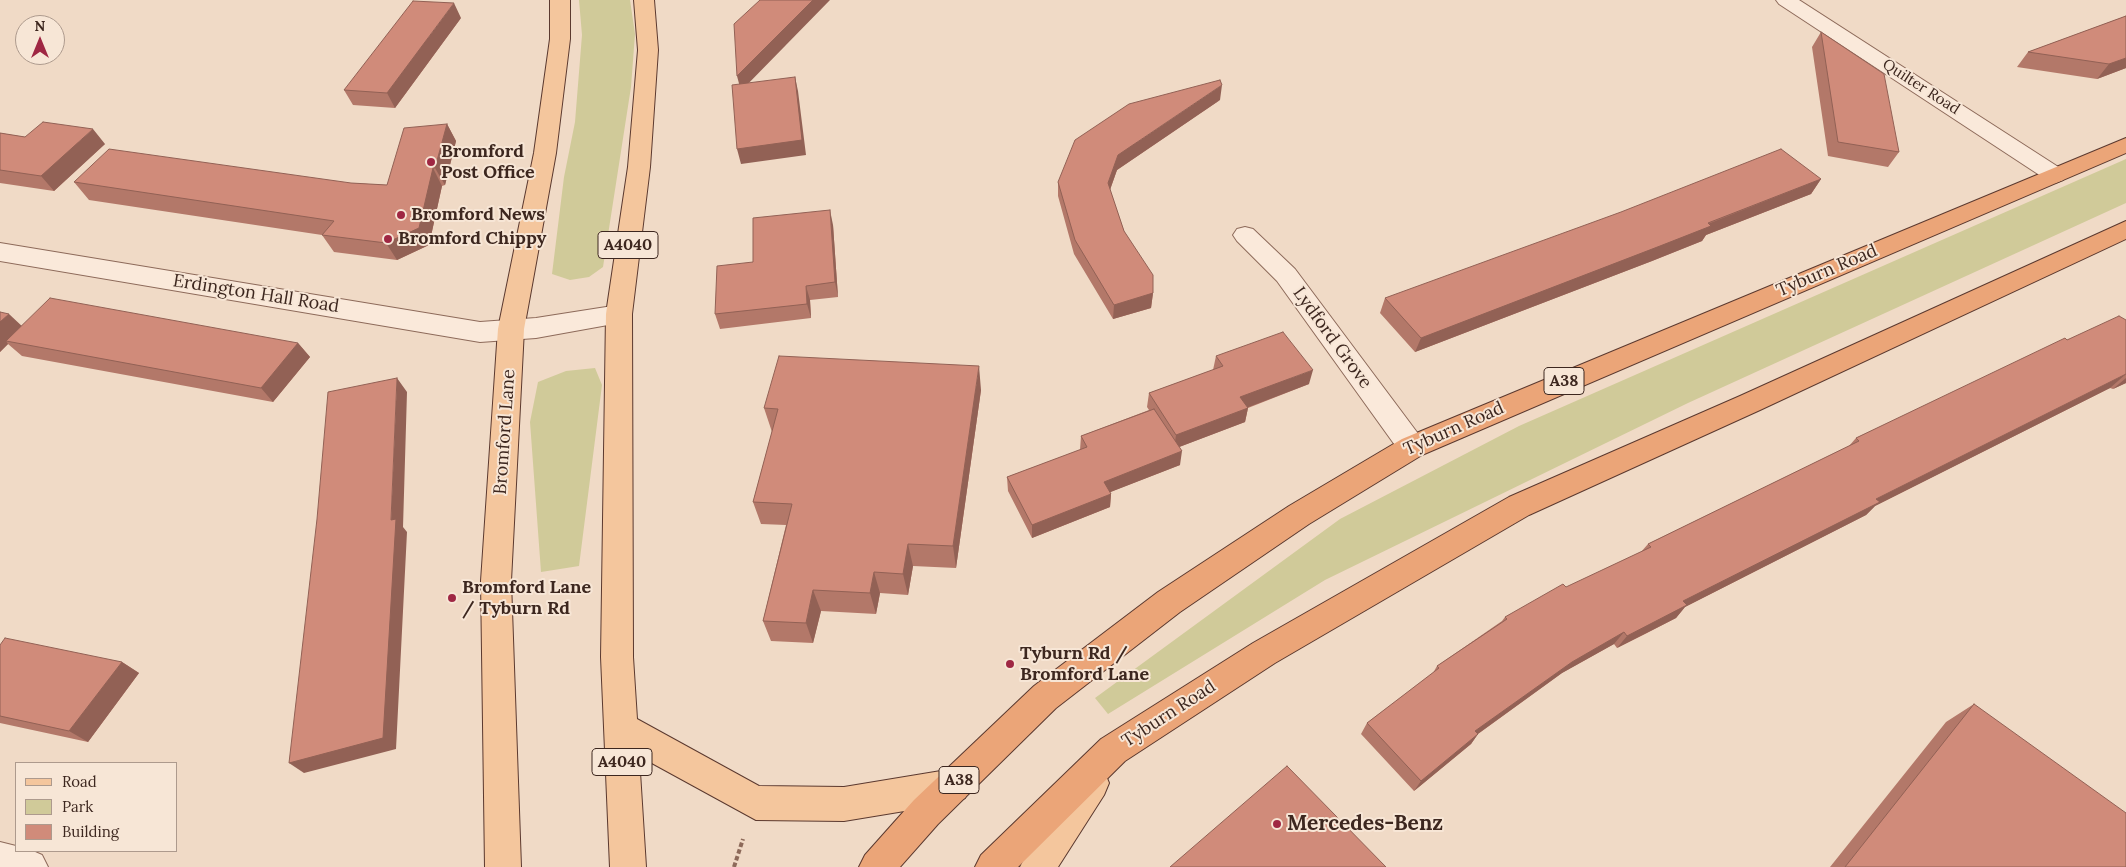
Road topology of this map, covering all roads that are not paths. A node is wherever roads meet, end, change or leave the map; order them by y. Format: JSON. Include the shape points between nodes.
{"nodes":[{"id":1,"x":560,"y":0,"type":"edge"},
{"id":2,"x":644,"y":0,"type":"edge"},
{"id":3,"x":1786,"y":0,"type":"edge"},
{"id":4,"x":2126,"y":145,"type":"edge"},
{"id":5,"x":2055,"y":175,"type":"junction"},
{"id":6,"x":2126,"y":229,"type":"edge"},
{"id":7,"x":1245,"y":235,"type":"dead end"},
{"id":8,"x":0,"y":252,"type":"edge"},
{"id":9,"x":619,"y":314,"type":"junction"},
{"id":10,"x":512,"y":329,"type":"junction"},
{"id":11,"x":1412,"y":447,"type":"junction"},
{"id":12,"x":620,"y":728,"type":"junction"},
{"id":13,"x":1113,"y":750,"type":"junction"},
{"id":14,"x":953,"y":786,"type":"junction"},
{"id":15,"x":0,"y":860,"type":"edge"},
{"id":16,"x":30,"y":867,"type":"edge"},
{"id":17,"x":503,"y":867,"type":"edge"},
{"id":18,"x":628,"y":867,"type":"edge"},
{"id":19,"x":877,"y":867,"type":"edge"},
{"id":20,"x":993,"y":867,"type":"edge"},
{"id":21,"x":1038,"y":867,"type":"edge"}],
"edges":[{"from":1,"to":10,"type":"main road","name":"Bromford Lane","via":[[560,39],[545,152]]},
{"from":2,"to":9,"type":"main road","number":"A4040","via":[[648,50],[642,138]]},
{"from":3,"to":5,"type":"street","name":"Quilter Road"},
{"from":4,"to":5,"type":"highway","name":"Tyburn Road","number":"A38"},
{"from":5,"to":11,"type":"highway","name":"Tyburn Road","number":"A38"},
{"from":6,"to":13,"type":"highway","name":"Tyburn Road","via":[[1519,506],[1264,653]]},
{"from":7,"to":11,"type":"street","name":"Lydford Grove","via":[[1286,275]]},
{"from":8,"to":10,"type":"street","name":"Erdington Hall Road","via":[[480,332]]},
{"from":9,"to":10,"type":"street","name":"Erdington Hall Road"},
{"from":9,"to":12,"type":"main road","number":"A4040","via":[[617,657]]},
{"from":10,"to":17,"type":"main road","name":"Bromford Lane","via":[[496,581]]},
{"from":11,"to":14,"type":"highway","name":"Tyburn Road","number":"A38","via":[[1299,514],[1169,602],[1045,697]]},
{"from":12,"to":14,"type":"main road","via":[[756,803],[844,804]]},
{"from":12,"to":18,"type":"main road","number":"A4040"},
{"from":13,"to":20,"type":"highway","name":"Tyburn Road"},
{"from":13,"to":21,"type":"main road"},
{"from":14,"to":19,"type":"highway","name":"Tyburn Road","number":"A38"},
{"from":15,"to":16,"type":"street"}]}
